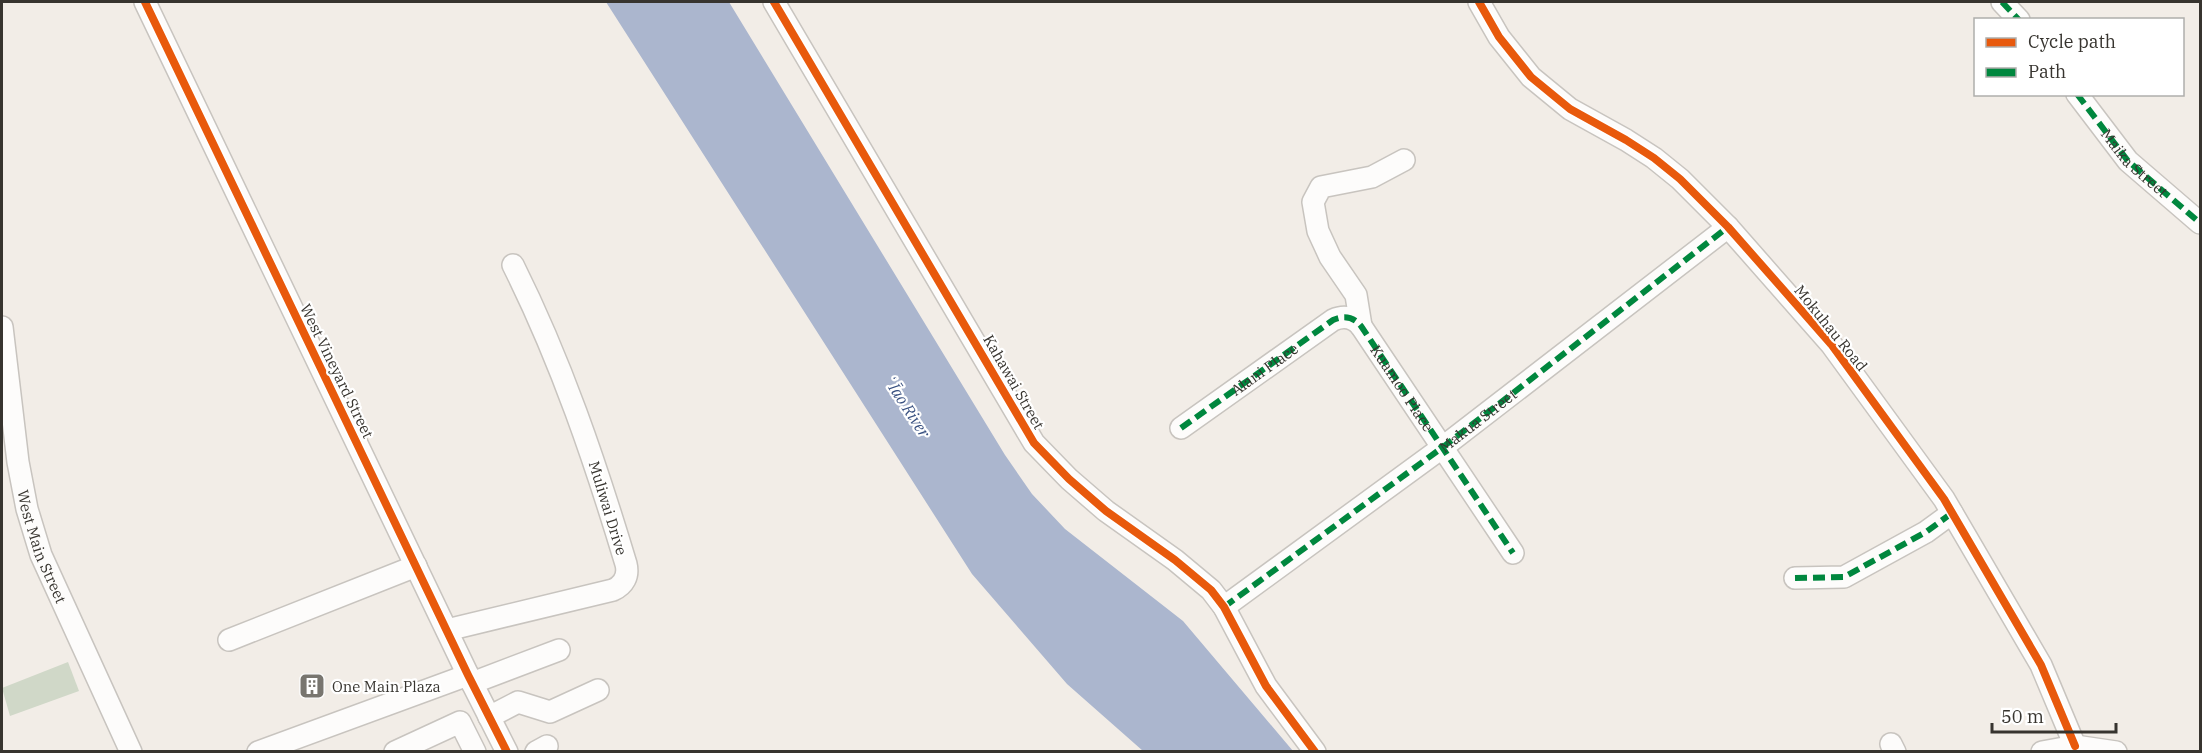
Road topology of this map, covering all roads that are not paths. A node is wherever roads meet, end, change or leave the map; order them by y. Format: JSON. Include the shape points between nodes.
{"nodes":[{"id":1,"x":145,"y":2,"type":"edge"},
{"id":2,"x":774,"y":2,"type":"edge"},
{"id":3,"x":1479,"y":2,"type":"edge"},
{"id":4,"x":2002,"y":2,"type":"edge"},
{"id":5,"x":2017,"y":18,"type":"edge"},
{"id":6,"x":2079,"y":96,"type":"edge"},
{"id":7,"x":1404,"y":160,"type":"dead end"},
{"id":8,"x":2200,"y":223,"type":"edge"},
{"id":9,"x":1728,"y":227,"type":"junction"},
{"id":10,"x":513,"y":265,"type":"dead end"},
{"id":11,"x":1355,"y":322,"type":"junction"},
{"id":12,"x":2,"y":327,"type":"edge"},
{"id":13,"x":1181,"y":428,"type":"dead end"},
{"id":14,"x":1443,"y":447,"type":"junction"},
{"id":15,"x":1952,"y":513,"type":"junction"},
{"id":16,"x":1513,"y":553,"type":"dead end"},
{"id":17,"x":416,"y":566,"type":"junction"},
{"id":18,"x":1795,"y":578,"type":"dead end"},
{"id":19,"x":1224,"y":607,"type":"junction"},
{"id":20,"x":447,"y":630,"type":"junction"},
{"id":21,"x":229,"y":640,"type":"dead end"},
{"id":22,"x":559,"y":650,"type":"dead end"},
{"id":23,"x":470,"y":679,"type":"junction"},
{"id":24,"x":598,"y":690,"type":"dead end"},
{"id":25,"x":489,"y":717,"type":"junction"},
{"id":26,"x":2079,"y":749,"type":"edge"},
{"id":27,"x":394,"y":751,"type":"edge"},
{"id":28,"x":131,"y":752,"type":"edge"},
{"id":29,"x":258,"y":752,"type":"edge"},
{"id":30,"x":475,"y":752,"type":"edge"},
{"id":31,"x":507,"y":752,"type":"edge"},
{"id":32,"x":1315,"y":752,"type":"edge"},
{"id":33,"x":2042,"y":752,"type":"edge"},
{"id":34,"x":2116,"y":752,"type":"edge"}],
"edges":[{"from":1,"to":17,"type":"street","name":"West Vineyard Street"},
{"from":2,"to":19,"type":"street","name":"Kahawai Street","via":[[1034,443],[1106,511],[1175,560],[1211,590]]},
{"from":3,"to":9,"type":"street","name":"Mokuhau Road","via":[[1499,37],[1531,77],[1570,109],[1654,158],[1680,178]]},
{"from":4,"to":5,"type":"street"},
{"from":6,"to":8,"type":"street","name":"Maika Street","via":[[2128,161]]},
{"from":7,"to":11,"type":"street","via":[[1372,177],[1321,188],[1313,202],[1318,231],[1356,295]]},
{"from":9,"to":14,"type":"street","name":"Makua Street"},
{"from":9,"to":15,"type":"street","name":"Mokuhau Road","via":[[1831,344]]},
{"from":10,"to":20,"type":"street","name":"Muliwai Drive","via":[[564,377],[598,472],[627,573],[623,583],[613,590]]},
{"from":11,"to":13,"type":"street","name":"Alani Place","via":[[1342,317],[1334,320]]},
{"from":11,"to":14,"type":"street","name":"Kuamoo Place"},
{"from":12,"to":28,"type":"street","name":"West Main Street","via":[[27,509],[41,555]]},
{"from":14,"to":16,"type":"street","name":"Kuamoo Place"},
{"from":14,"to":19,"type":"street","name":"Makua Street"},
{"from":15,"to":18,"type":"street","via":[[1844,578]]},
{"from":15,"to":26,"type":"street","name":"Mokuhau Road","via":[[2041,665]]},
{"from":17,"to":20,"type":"street","name":"West Vineyard Street"},
{"from":17,"to":21,"type":"street"},
{"from":19,"to":32,"type":"street","name":"Kahawai Street","via":[[1266,686]]},
{"from":20,"to":23,"type":"street","name":"West Vineyard Street"},
{"from":22,"to":23,"type":"street"},
{"from":23,"to":25,"type":"street","name":"West Vineyard Street"},
{"from":23,"to":29,"type":"street"},
{"from":24,"to":25,"type":"street","via":[[550,712],[518,702]]},
{"from":25,"to":31,"type":"street","name":"West Vineyard Street"},
{"from":26,"to":33,"type":"street"},
{"from":26,"to":34,"type":"street"},
{"from":27,"to":30,"type":"street","via":[[460,722]]}]}
